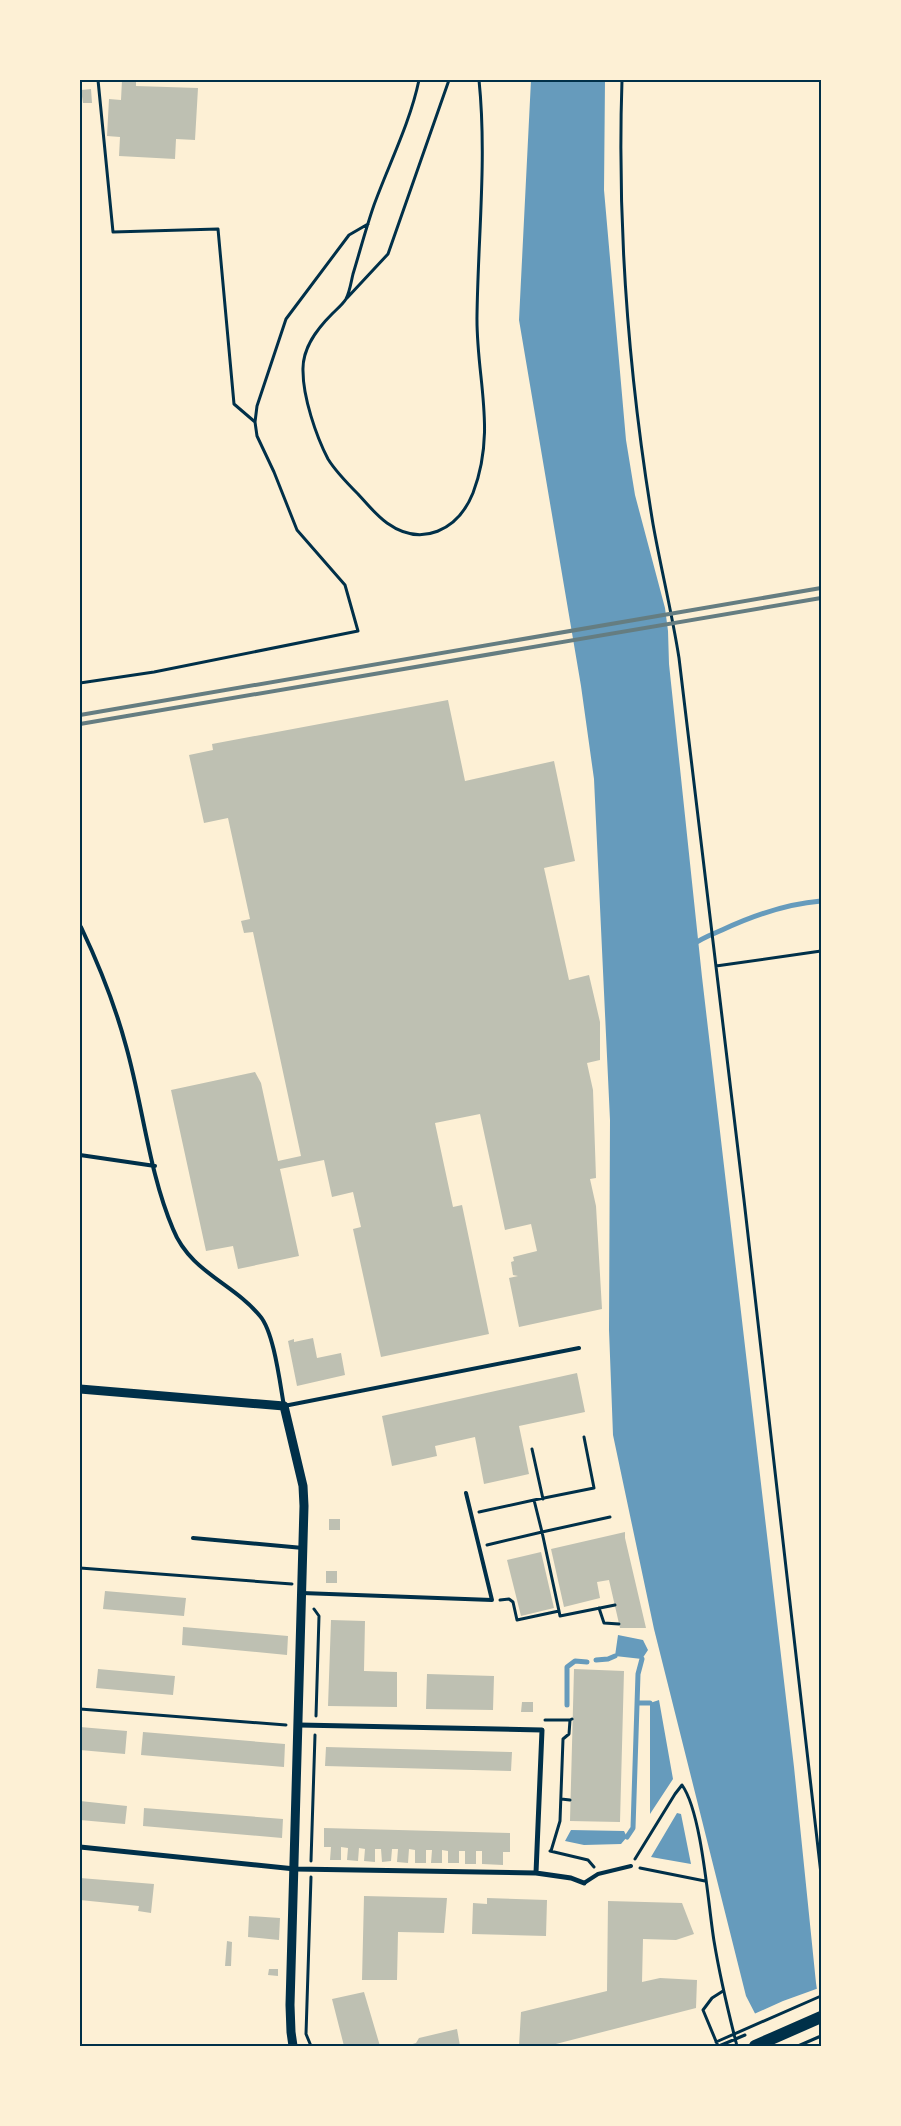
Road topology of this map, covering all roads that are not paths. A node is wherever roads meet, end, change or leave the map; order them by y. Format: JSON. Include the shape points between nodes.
{"nodes":[{"id":1,"x":81,"y":926,"type":"edge"},
{"id":2,"x":80,"y":1155,"type":"edge"},
{"id":3,"x":154,"y":1166,"type":"junction"},
{"id":4,"x":578,"y":1348,"type":"dead end"},
{"id":5,"x":80,"y":1389,"type":"edge"},
{"id":6,"x":284,"y":1406,"type":"junction"},
{"id":7,"x":466,"y":1493,"type":"dead end"},
{"id":8,"x":193,"y":1538,"type":"dead end"},
{"id":9,"x":303,"y":1548,"type":"junction"},
{"id":10,"x":302,"y":1589,"type":"junction"},
{"id":11,"x":299,"y":1725,"type":"junction"},
{"id":12,"x":80,"y":1847,"type":"edge"},
{"id":13,"x":631,"y":1866,"type":"road end"},
{"id":14,"x":295,"y":1869,"type":"junction"},
{"id":15,"x":536,"y":1873,"type":"junction"},
{"id":16,"x":584,"y":1883,"type":"joint"},
{"id":17,"x":821,"y":2017,"type":"edge"},
{"id":18,"x":293,"y":2046,"type":"edge"},
{"id":19,"x":755,"y":2046,"type":"edge"}],
"edges":[{"from":1,"to":3,"type":"lane","via":[[102,970],[126,1047]]},
{"from":2,"to":3,"type":"lane"},
{"from":3,"to":6,"type":"lane","via":[[173,1232],[192,1261],[261,1316],[270,1334]]},
{"from":4,"to":6,"type":"lane"},
{"from":5,"to":6,"type":"street"},
{"from":6,"to":9,"type":"street","via":[[302,1486]]},
{"from":7,"to":10,"type":"lane","via":[[492,1600]]},
{"from":8,"to":9,"type":"lane"},
{"from":9,"to":10,"type":"street"},
{"from":10,"to":11,"type":"street"},
{"from":11,"to":14,"type":"street"},
{"from":11,"to":15,"type":"street","via":[[542,1730]]},
{"from":12,"to":14,"type":"street"},
{"from":13,"to":16,"type":"lane","via":[[598,1874]]},
{"from":14,"to":15,"type":"street"},
{"from":14,"to":18,"type":"street","via":[[290,2012]]},
{"from":15,"to":16,"type":"street"},
{"from":17,"to":19,"type":"main road"}]}
